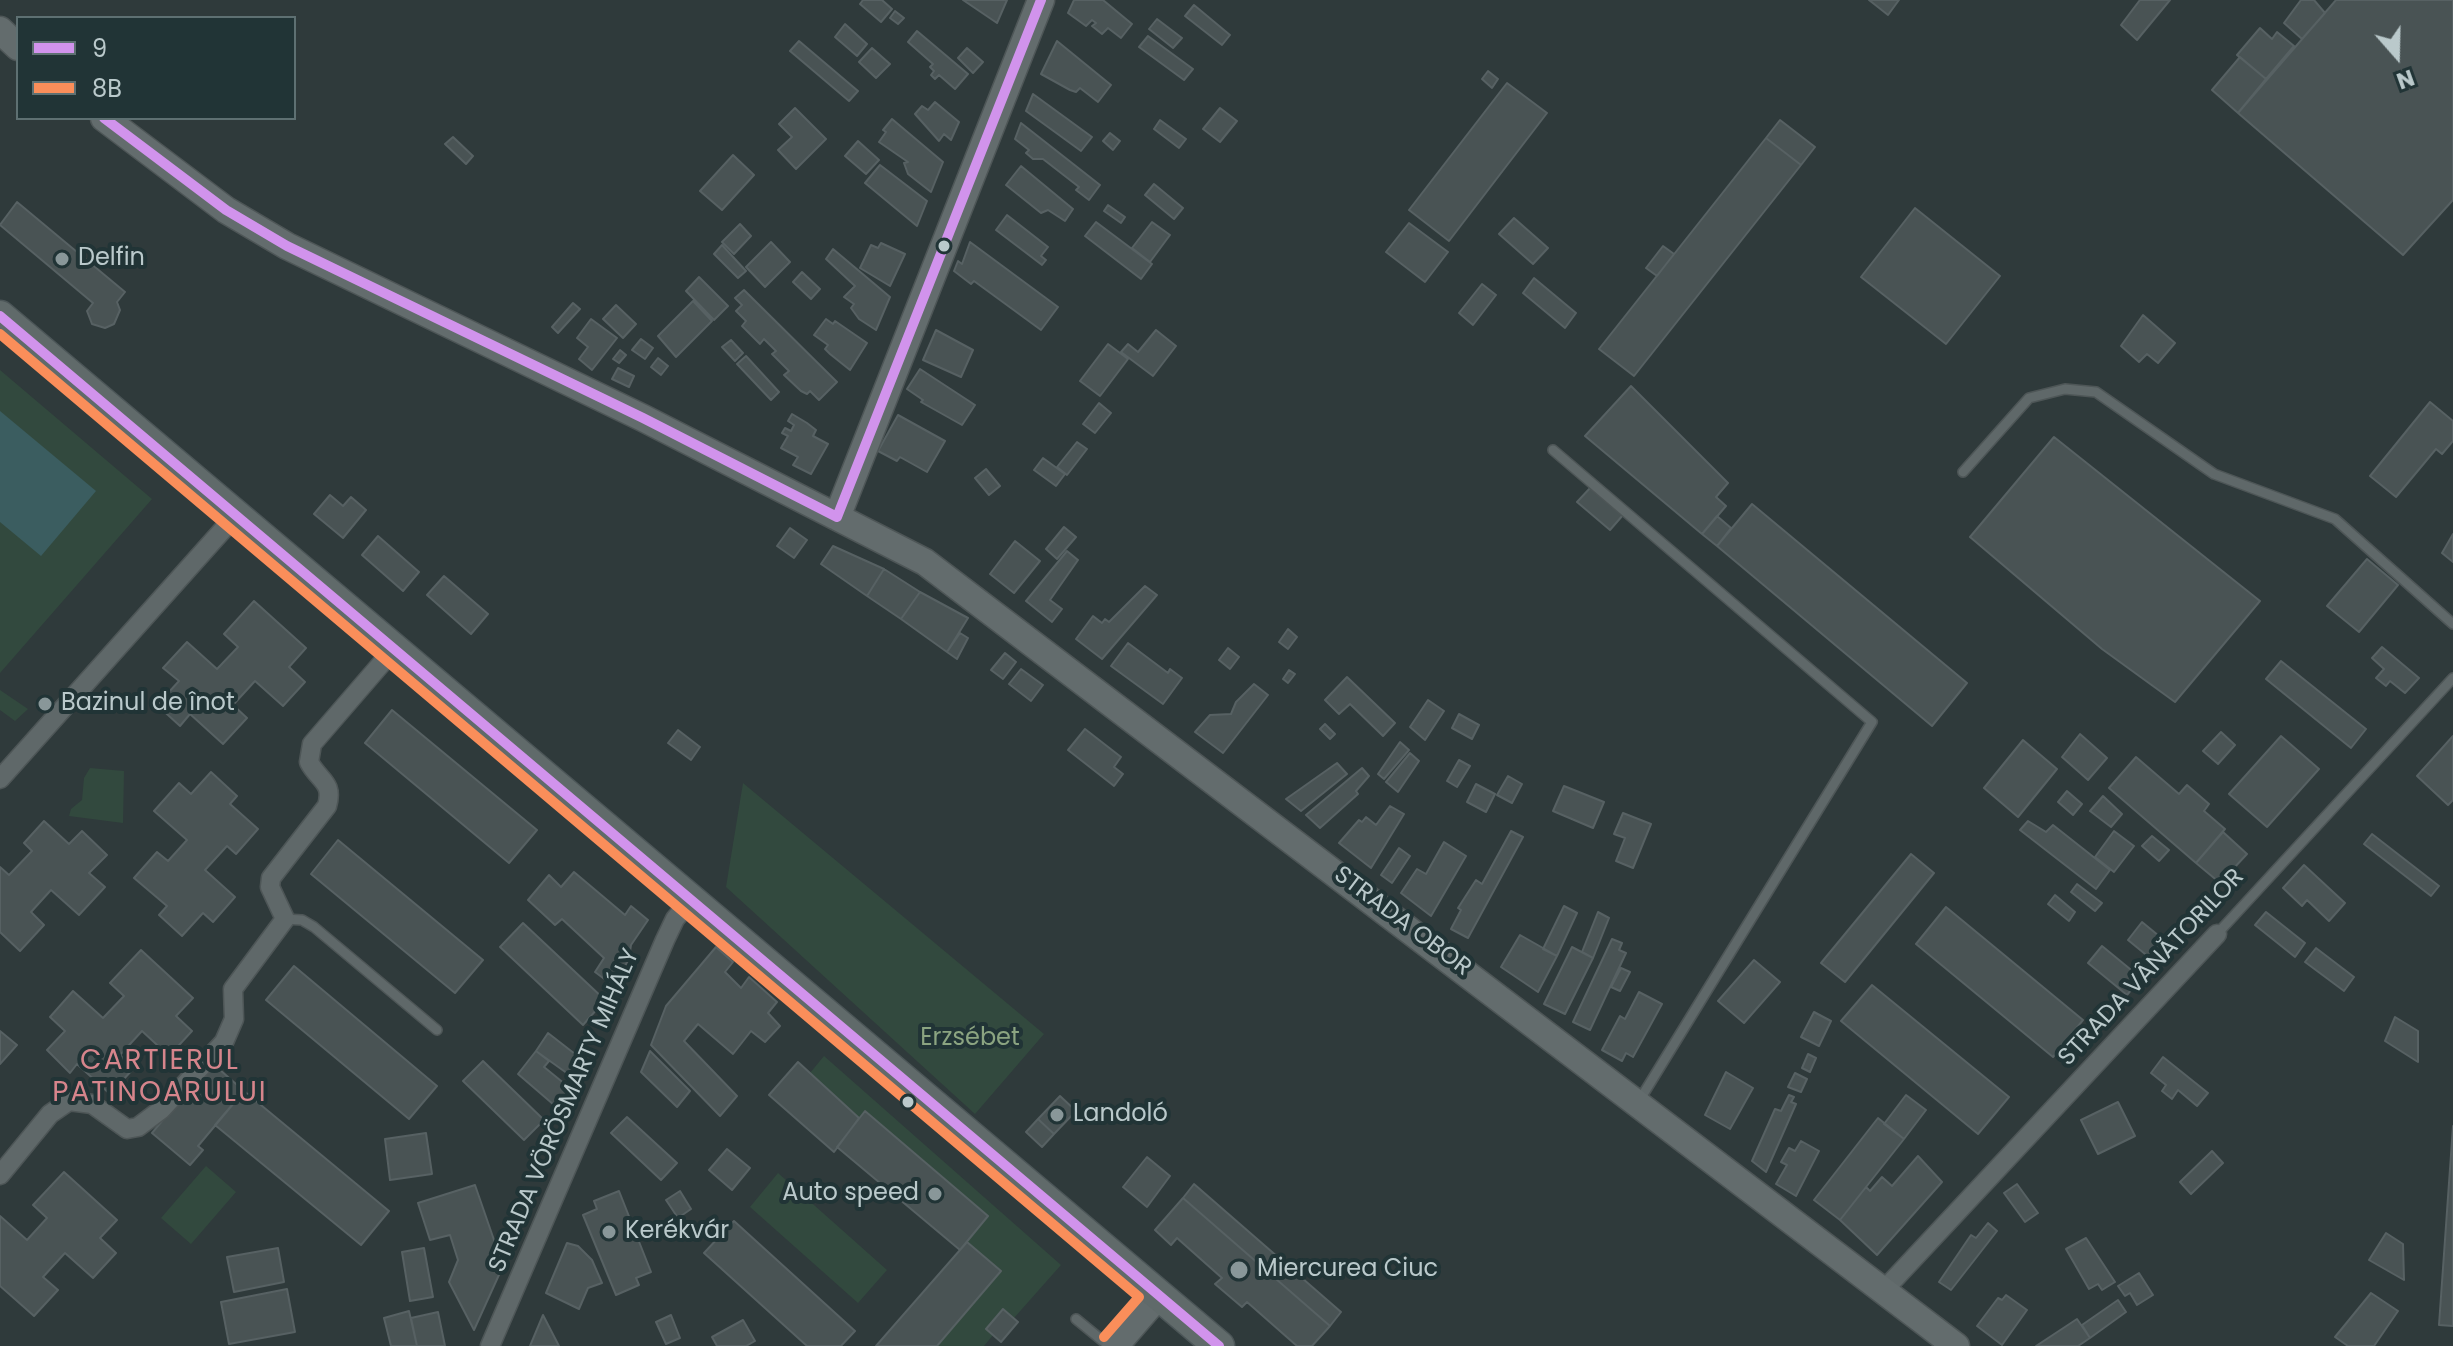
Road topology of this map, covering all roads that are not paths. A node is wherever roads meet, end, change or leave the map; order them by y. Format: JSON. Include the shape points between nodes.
{"nodes":[{"id":1,"x":1041,"y":0,"type":"edge"},
{"id":2,"x":0,"y":30,"type":"edge"},
{"id":3,"x":16,"y":45,"type":"edge"},
{"id":4,"x":107,"y":120,"type":"edge"},
{"id":5,"x":0,"y":316,"type":"edge"},
{"id":6,"x":1553,"y":450,"type":"dead end"},
{"id":7,"x":1963,"y":472,"type":"dead end"},
{"id":8,"x":237,"y":514,"type":"junction"},
{"id":9,"x":837,"y":517,"type":"junction"},
{"id":10,"x":2453,"y":624,"type":"edge"},
{"id":11,"x":394,"y":649,"type":"junction"},
{"id":12,"x":2453,"y":678,"type":"edge"},
{"id":13,"x":0,"y":779,"type":"edge"},
{"id":14,"x":691,"y":900,"type":"junction"},
{"id":15,"x":285,"y":919,"type":"junction"},
{"id":16,"x":2217,"y":934,"type":"joint"},
{"id":17,"x":437,"y":1030,"type":"dead end"},
{"id":18,"x":1639,"y":1102,"type":"junction"},
{"id":19,"x":0,"y":1175,"type":"edge"},
{"id":20,"x":1884,"y":1290,"type":"junction"},
{"id":21,"x":1159,"y":1295,"type":"junction"},
{"id":22,"x":1076,"y":1319,"type":"dead end"},
{"id":23,"x":490,"y":1346,"type":"edge"},
{"id":24,"x":1112,"y":1346,"type":"edge"},
{"id":25,"x":1219,"y":1346,"type":"edge"},
{"id":26,"x":1956,"y":1346,"type":"edge"}],
"edges":[{"from":1,"to":9,"type":"street"},
{"from":2,"to":3,"type":"street"},
{"from":4,"to":9,"type":"street","name":"STRADA OBOR","via":[[226,210],[287,246]]},
{"from":5,"to":8,"type":"main road"},
{"from":6,"to":18,"type":"lane","via":[[1872,722]]},
{"from":7,"to":10,"type":"lane","via":[[2029,398],[2065,389],[2096,392],[2214,474],[2335,519]]},
{"from":8,"to":11,"type":"main road"},
{"from":8,"to":13,"type":"street"},
{"from":9,"to":18,"type":"street","name":"STRADA OBOR","via":[[925,562],[964,590]]},
{"from":11,"to":14,"type":"main road"},
{"from":11,"to":15,"type":"street","via":[[312,744],[309,762],[331,793],[327,806],[271,878]]},
{"from":12,"to":16,"type":"lane","name":"STRADA VÂNĂTORILOR"},
{"from":14,"to":21,"type":"main road"},
{"from":14,"to":23,"type":"street","name":"STRADA VÖRÖSMARTY MIHÁLY","via":[[665,940]]},
{"from":15,"to":17,"type":"lane","via":[[314,927]]},
{"from":15,"to":19,"type":"street","via":[[233,989],[234,1019],[224,1042],[162,1109],[127,1129],[92,1104],[69,1101],[50,1114]]},
{"from":16,"to":20,"type":"street","name":"STRADA VÂNĂTORILOR"},
{"from":18,"to":20,"type":"street","name":"STRADA OBOR"},
{"from":20,"to":26,"type":"street","name":"STRADA OBOR"},
{"from":21,"to":24,"type":"street"},
{"from":21,"to":25,"type":"main road"},
{"from":22,"to":24,"type":"lane"}]}
